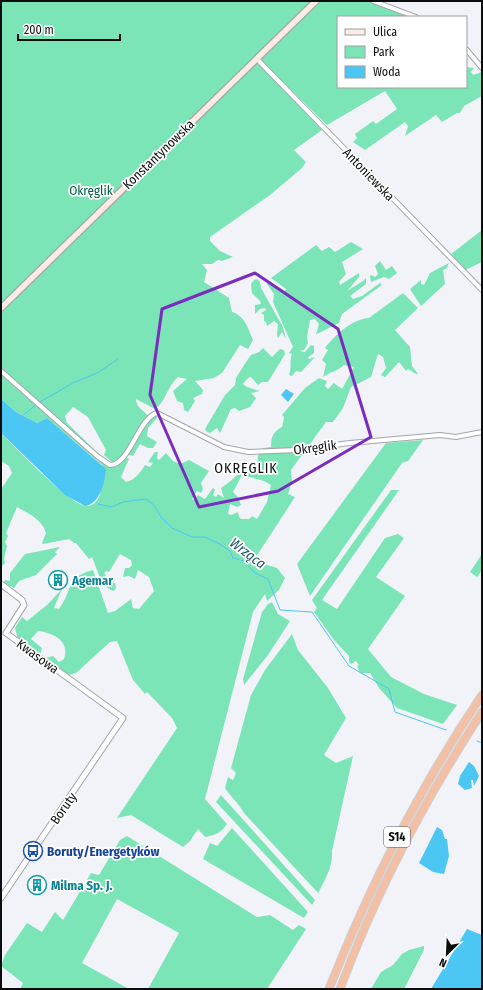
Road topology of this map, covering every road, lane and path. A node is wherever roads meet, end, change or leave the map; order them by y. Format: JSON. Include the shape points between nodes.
{"nodes":[{"id":1,"x":316,"y":1,"type":"edge"},
{"id":2,"x":373,"y":1,"type":"edge"},
{"id":3,"x":413,"y":16,"type":"edge"},
{"id":4,"x":467,"y":50,"type":"edge"},
{"id":5,"x":257,"y":59,"type":"junction"},
{"id":6,"x":482,"y":68,"type":"edge"},
{"id":7,"x":482,"y":290,"type":"edge"},
{"id":8,"x":1,"y":308,"type":"edge"},
{"id":9,"x":1,"y":371,"type":"edge"},
{"id":10,"x":482,"y":432,"type":"edge"},
{"id":11,"x":1,"y":584,"type":"edge"},
{"id":12,"x":482,"y":695,"type":"edge"},
{"id":13,"x":482,"y":712,"type":"edge"},
{"id":14,"x":123,"y":718,"type":"joint"},
{"id":15,"x":1,"y":898,"type":"edge"},
{"id":16,"x":329,"y":989,"type":"edge"},
{"id":17,"x":340,"y":989,"type":"edge"}],
"edges":[{"from":1,"to":5,"type":"main road","name":"Konstantynowska"},
{"from":2,"to":3,"type":"street"},
{"from":4,"to":6,"type":"street"},
{"from":5,"to":7,"type":"street","name":"Antoniewska"},
{"from":5,"to":8,"type":"main road","name":"Konstantynowska"},
{"from":9,"to":10,"type":"street","name":"Okręglik","via":[[97,456],[110,464],[115,464],[121,459],[148,420],[158,413],[224,447],[248,452],[292,451],[440,435],[456,437]]},
{"from":11,"to":14,"type":"street","name":"Kwasowa","via":[[22,600],[24,605],[6,633]]},
{"from":12,"to":16,"type":"highway","number":"S14","via":[[434,770],[396,839],[358,918]]},
{"from":13,"to":17,"type":"highway","number":"S14","via":[[405,844],[369,917]]},
{"from":14,"to":15,"type":"street","name":"Boruty"}]}
